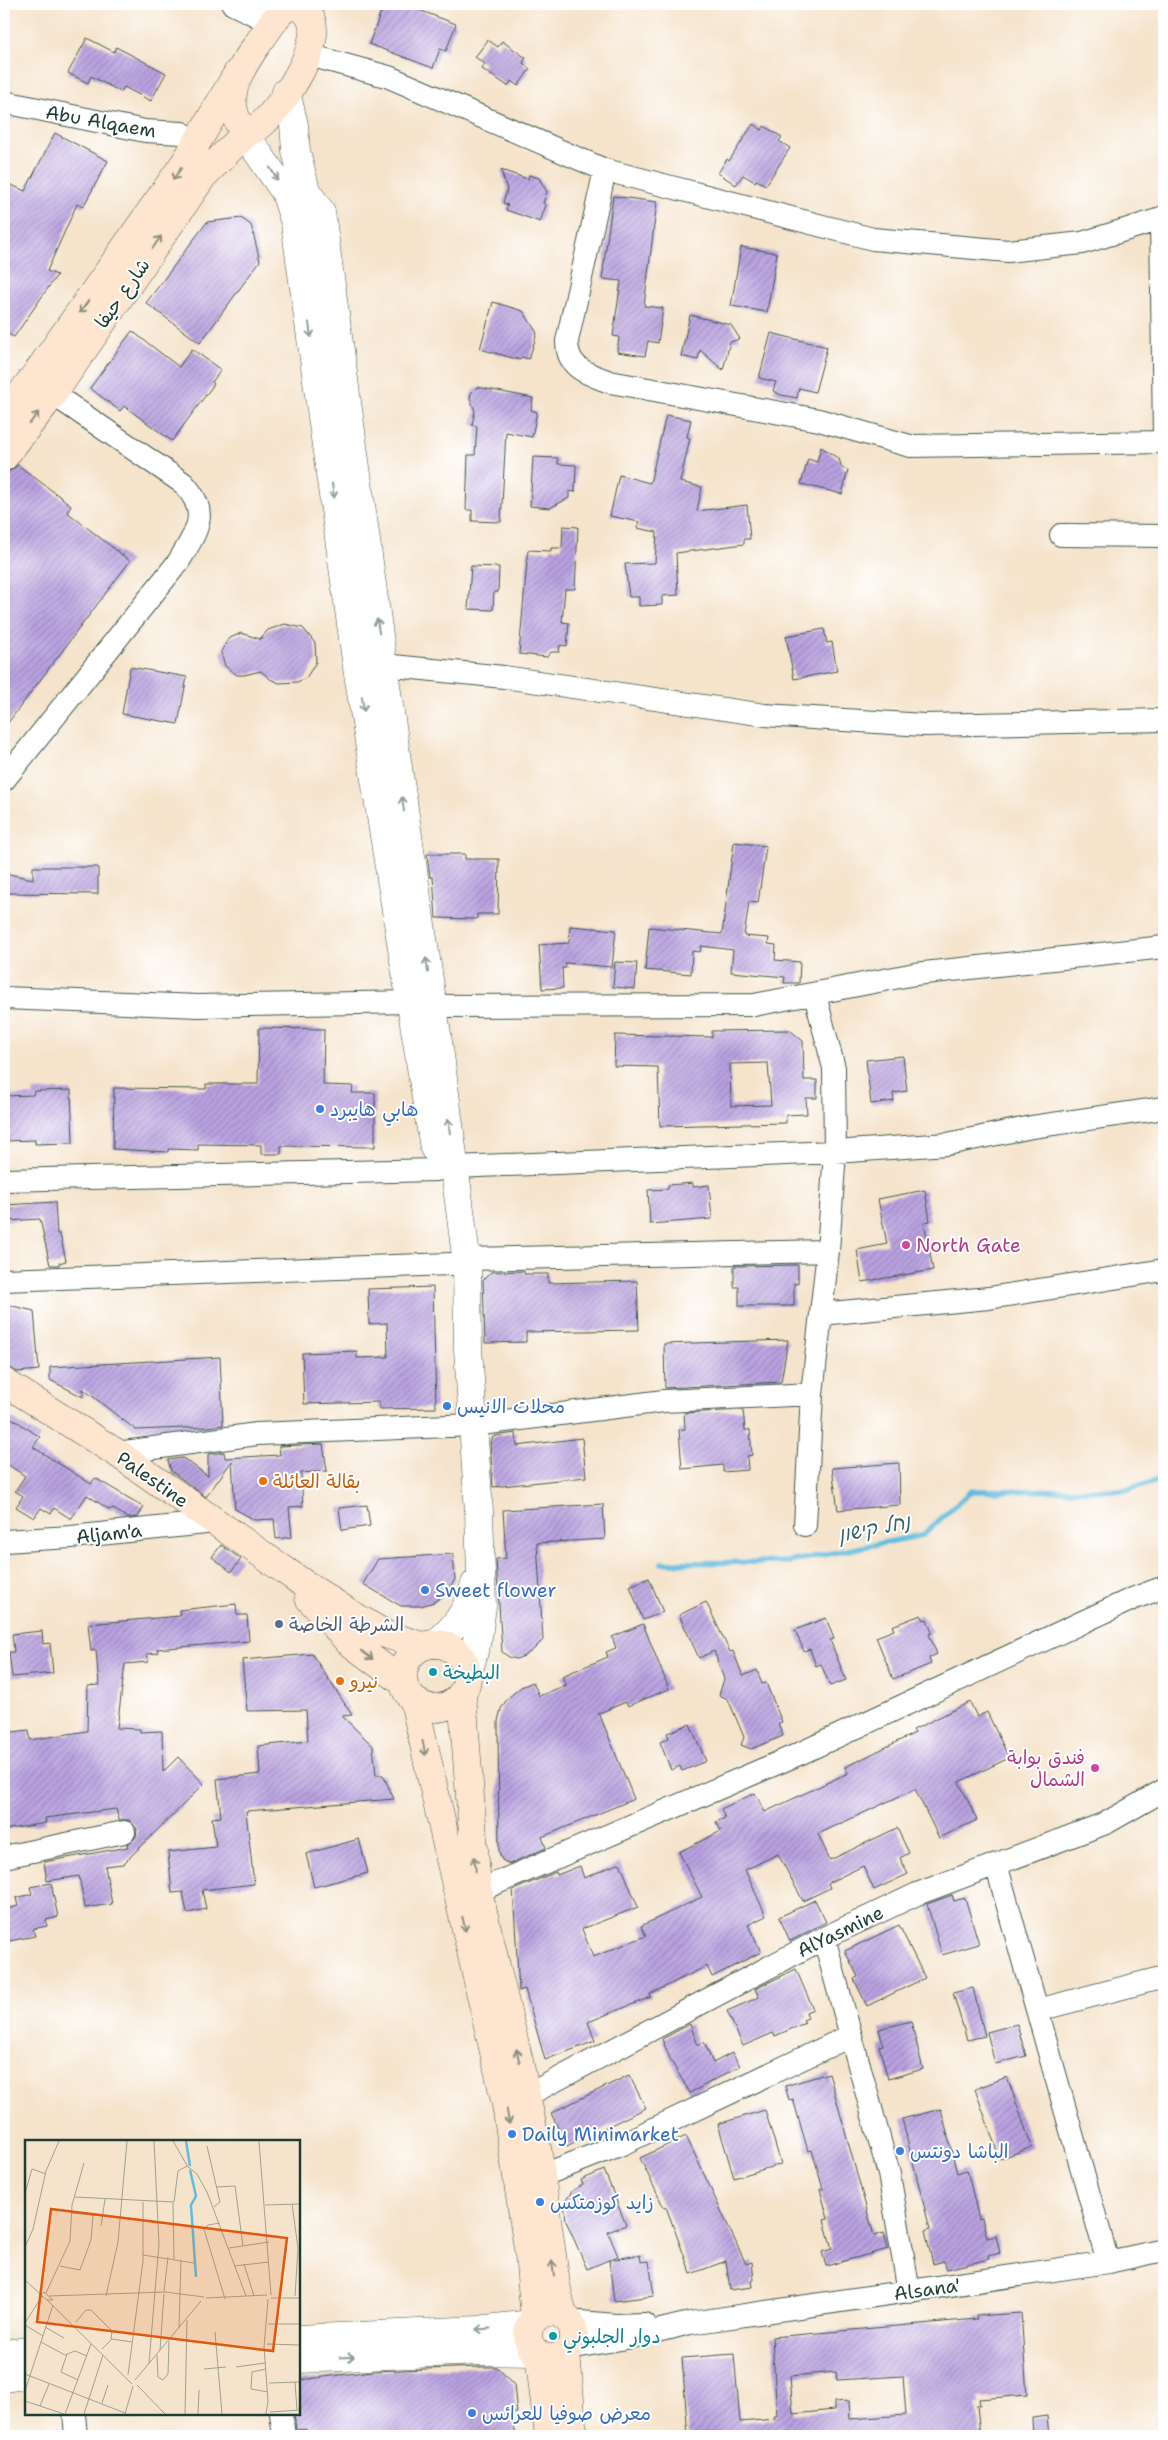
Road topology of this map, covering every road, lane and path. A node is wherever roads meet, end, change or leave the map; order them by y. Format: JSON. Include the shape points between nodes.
{"nodes":[{"id":1,"x":233,"y":4,"type":"edge"},
{"id":2,"x":279,"y":13,"type":"edge"},
{"id":3,"x":320,"y":14,"type":"edge"},
{"id":4,"x":309,"y":55,"type":"junction"},
{"id":5,"x":238,"y":72,"type":"junction"},
{"id":6,"x":286,"y":92,"type":"junction"},
{"id":7,"x":4,"y":102,"type":"edge"},
{"id":8,"x":245,"y":134,"type":"junction"},
{"id":9,"x":197,"y":143,"type":"junction"},
{"id":10,"x":605,"y":170,"type":"junction"},
{"id":11,"x":1162,"y":218,"type":"edge"},
{"id":12,"x":53,"y":394,"type":"junction"},
{"id":13,"x":4,"y":416,"type":"edge"},
{"id":14,"x":1164,"y":437,"type":"edge"},
{"id":15,"x":1164,"y":442,"type":"edge"},
{"id":16,"x":4,"y":457,"type":"edge"},
{"id":17,"x":1061,"y":535,"type":"dead end"},
{"id":18,"x":1164,"y":536,"type":"edge"},
{"id":19,"x":370,"y":666,"type":"junction"},
{"id":20,"x":1164,"y":720,"type":"edge"},
{"id":21,"x":4,"y":780,"type":"edge"},
{"id":22,"x":1164,"y":948,"type":"edge"},
{"id":23,"x":814,"y":994,"type":"junction"},
{"id":24,"x":4,"y":998,"type":"edge"},
{"id":25,"x":422,"y":1004,"type":"junction"},
{"id":26,"x":1164,"y":1108,"type":"edge"},
{"id":27,"x":835,"y":1152,"type":"junction"},
{"id":28,"x":446,"y":1169,"type":"junction"},
{"id":29,"x":4,"y":1180,"type":"edge"},
{"id":30,"x":828,"y":1251,"type":"junction"},
{"id":31,"x":459,"y":1262,"type":"junction"},
{"id":32,"x":1164,"y":1270,"type":"edge"},
{"id":33,"x":4,"y":1280,"type":"edge"},
{"id":34,"x":821,"y":1314,"type":"junction"},
{"id":35,"x":4,"y":1382,"type":"edge"},
{"id":36,"x":812,"y":1394,"type":"junction"},
{"id":37,"x":473,"y":1425,"type":"junction"},
{"id":38,"x":117,"y":1454,"type":"junction"},
{"id":39,"x":215,"y":1522,"type":"junction"},
{"id":40,"x":806,"y":1525,"type":"dead end"},
{"id":41,"x":4,"y":1541,"type":"edge"},
{"id":42,"x":479,"y":1571,"type":"junction"},
{"id":43,"x":300,"y":1581,"type":"junction"},
{"id":44,"x":1164,"y":1590,"type":"edge"},
{"id":45,"x":428,"y":1645,"type":"junction"},
{"id":46,"x":465,"y":1684,"type":"junction"},
{"id":47,"x":409,"y":1691,"type":"junction"},
{"id":48,"x":1164,"y":1790,"type":"edge"},
{"id":49,"x":124,"y":1832,"type":"dead end"},
{"id":50,"x":4,"y":1857,"type":"edge"},
{"id":51,"x":996,"y":1864,"type":"junction"},
{"id":52,"x":478,"y":1891,"type":"junction"},
{"id":53,"x":824,"y":1938,"type":"junction"},
{"id":54,"x":1164,"y":1977,"type":"edge"},
{"id":55,"x":1038,"y":2010,"type":"junction"},
{"id":56,"x":850,"y":2036,"type":"junction"},
{"id":57,"x":526,"y":2096,"type":"junction"},
{"id":58,"x":541,"y":2176,"type":"junction"},
{"id":59,"x":1164,"y":2250,"type":"edge"},
{"id":60,"x":1108,"y":2262,"type":"junction"},
{"id":61,"x":909,"y":2292,"type":"junction"},
{"id":62,"x":566,"y":2318,"type":"junction"},
{"id":63,"x":533,"y":2321,"type":"junction"},
{"id":64,"x":690,"y":2323,"type":"junction"},
{"id":65,"x":300,"y":2339,"type":"edge"},
{"id":66,"x":568,"y":2350,"type":"junction"},
{"id":67,"x":25,"y":2351,"type":"edge"},
{"id":68,"x":538,"y":2353,"type":"junction"},
{"id":69,"x":4,"y":2354,"type":"edge"},
{"id":70,"x":300,"y":2359,"type":"edge"},
{"id":71,"x":25,"y":2376,"type":"edge"},
{"id":72,"x":4,"y":2378,"type":"edge"},
{"id":73,"x":74,"y":2415,"type":"edge"},
{"id":74,"x":281,"y":2415,"type":"edge"},
{"id":75,"x":76,"y":2436,"type":"edge"},
{"id":76,"x":284,"y":2436,"type":"edge"},
{"id":77,"x":549,"y":2436,"type":"edge"},
{"id":78,"x":573,"y":2436,"type":"edge"}],
"edges":[{"from":1,"to":2,"type":"street"},
{"from":2,"to":3,"type":"main road","via":[[295,6],[310,17]]},
{"from":2,"to":5,"type":"main road"},
{"from":3,"to":4,"type":"main road"},
{"from":4,"to":6,"type":"main road","name":"شارع حيفا"},
{"from":4,"to":10,"type":"street","via":[[389,77]]},
{"from":5,"to":8,"type":"main road","via":[[232,105],[234,116]]},
{"from":5,"to":9,"type":"main road"},
{"from":6,"to":8,"type":"main road","name":"شارع حيفا","via":[[261,126]]},
{"from":19,"to":6,"type":"street","one_way":true,"via":[[321,212],[306,191]]},
{"from":7,"to":9,"type":"street","name":"Abu Alqaem","via":[[145,131],[182,134]]},
{"from":12,"to":8,"type":"main road","name":"شارع حيفا","one_way":true,"via":[[203,176]]},
{"from":8,"to":19,"type":"street","one_way":true,"via":[[272,169],[285,192],[296,223]]},
{"from":9,"to":13,"type":"main road","one_way":true},
{"from":10,"to":11,"type":"street","via":[[872,239],[1008,251],[1082,243]]},
{"from":10,"to":15,"type":"street","via":[[567,341],[573,364],[588,374],[610,382],[819,420],[910,446]]},
{"from":11,"to":14,"type":"street"},
{"from":16,"to":12,"type":"main road","name":"شارع حيفا","one_way":true},
{"from":12,"to":21,"type":"street","via":[[183,483],[198,504],[200,518],[196,534],[179,561]]},
{"from":17,"to":18,"type":"street"},
{"from":19,"to":20,"type":"street","via":[[513,678],[765,715],[924,725]]},
{"from":19,"to":25,"type":"street"},
{"from":22,"to":23,"type":"street","via":[[915,974]]},
{"from":23,"to":25,"type":"street","via":[[754,1005]]},
{"from":23,"to":27,"type":"street","via":[[834,1068]]},
{"from":24,"to":25,"type":"street","via":[[198,1006]]},
{"from":25,"to":28,"type":"street"},
{"from":26,"to":27,"type":"street","via":[[947,1144]]},
{"from":27,"to":28,"type":"street"},
{"from":27,"to":30,"type":"street"},
{"from":28,"to":29,"type":"street"},
{"from":28,"to":31,"type":"street"},
{"from":30,"to":31,"type":"street"},
{"from":30,"to":34,"type":"street"},
{"from":31,"to":33,"type":"street"},
{"from":31,"to":37,"type":"street"},
{"from":32,"to":34,"type":"street","via":[[989,1298]]},
{"from":34,"to":36,"type":"street"},
{"from":35,"to":38,"type":"main road","name":"Palestine"},
{"from":36,"to":37,"type":"street","via":[[664,1401]]},
{"from":36,"to":40,"type":"street"},
{"from":37,"to":38,"type":"street","via":[[257,1434]]},
{"from":37,"to":42,"type":"street"},
{"from":38,"to":39,"type":"main road","name":"Palestine"},
{"from":39,"to":41,"type":"street","name":"Aljam'a"},
{"from":39,"to":43,"type":"main road","name":"Palestine"},
{"from":42,"to":45,"type":"street","via":[[462,1619],[452,1630]]},
{"from":42,"to":46,"type":"street","via":[[482,1606]]},
{"from":43,"to":45,"type":"main road","name":"Palestine","via":[[385,1634]]},
{"from":43,"to":47,"type":"main road","one_way":true,"via":[[311,1601],[348,1641]]},
{"from":44,"to":52,"type":"street","via":[[1158,1589],[1132,1599],[799,1754]]},
{"from":45,"to":46,"type":"main road","via":[[452,1648],[460,1655]]},
{"from":45,"to":47,"type":"main road","via":[[406,1661]]},
{"from":46,"to":47,"type":"main road","via":[[455,1702],[445,1707],[429,1707]]},
{"from":52,"to":46,"type":"main road","one_way":true},
{"from":47,"to":63,"type":"main road","one_way":true,"via":[[506,2105],[529,2255]]},
{"from":48,"to":51,"type":"street","name":"AlYasmine","via":[[1106,1823]]},
{"from":49,"to":50,"type":"street"},
{"from":51,"to":53,"type":"street","name":"AlYasmine","via":[[917,1894]]},
{"from":51,"to":55,"type":"street"},
{"from":57,"to":52,"type":"main road","one_way":true},
{"from":53,"to":56,"type":"street"},
{"from":53,"to":57,"type":"street","name":"AlYasmine"},
{"from":54,"to":55,"type":"street"},
{"from":55,"to":60,"type":"street"},
{"from":56,"to":58,"type":"street","via":[[622,2144]]},
{"from":56,"to":61,"type":"street","via":[[889,2174]]},
{"from":57,"to":58,"type":"main road"},
{"from":62,"to":58,"type":"main road","one_way":true,"via":[[556,2284]]},
{"from":59,"to":60,"type":"street","name":"Alsana'"},
{"from":60,"to":61,"type":"street","name":"Alsana'"},
{"from":61,"to":64,"type":"street","name":"Alsana'"},
{"from":62,"to":63,"type":"main road","via":[[546,2312]]},
{"from":62,"to":64,"type":"street","via":[[616,2325]]},
{"from":62,"to":66,"type":"main road","via":[[573,2331]]},
{"from":63,"to":65,"type":"street","one_way":true,"via":[[478,2330]]},
{"from":63,"to":68,"type":"main road","via":[[529,2343]]},
{"from":64,"to":66,"type":"street"},
{"from":66,"to":68,"type":"main road","via":[[554,2358]]},
{"from":66,"to":78,"type":"main road"},
{"from":67,"to":69,"type":"street"},
{"from":70,"to":68,"type":"street","one_way":true,"via":[[480,2351]]},
{"from":68,"to":77,"type":"main road"},
{"from":71,"to":72,"type":"street"},
{"from":73,"to":75,"type":"street"},
{"from":74,"to":76,"type":"street"}]}
